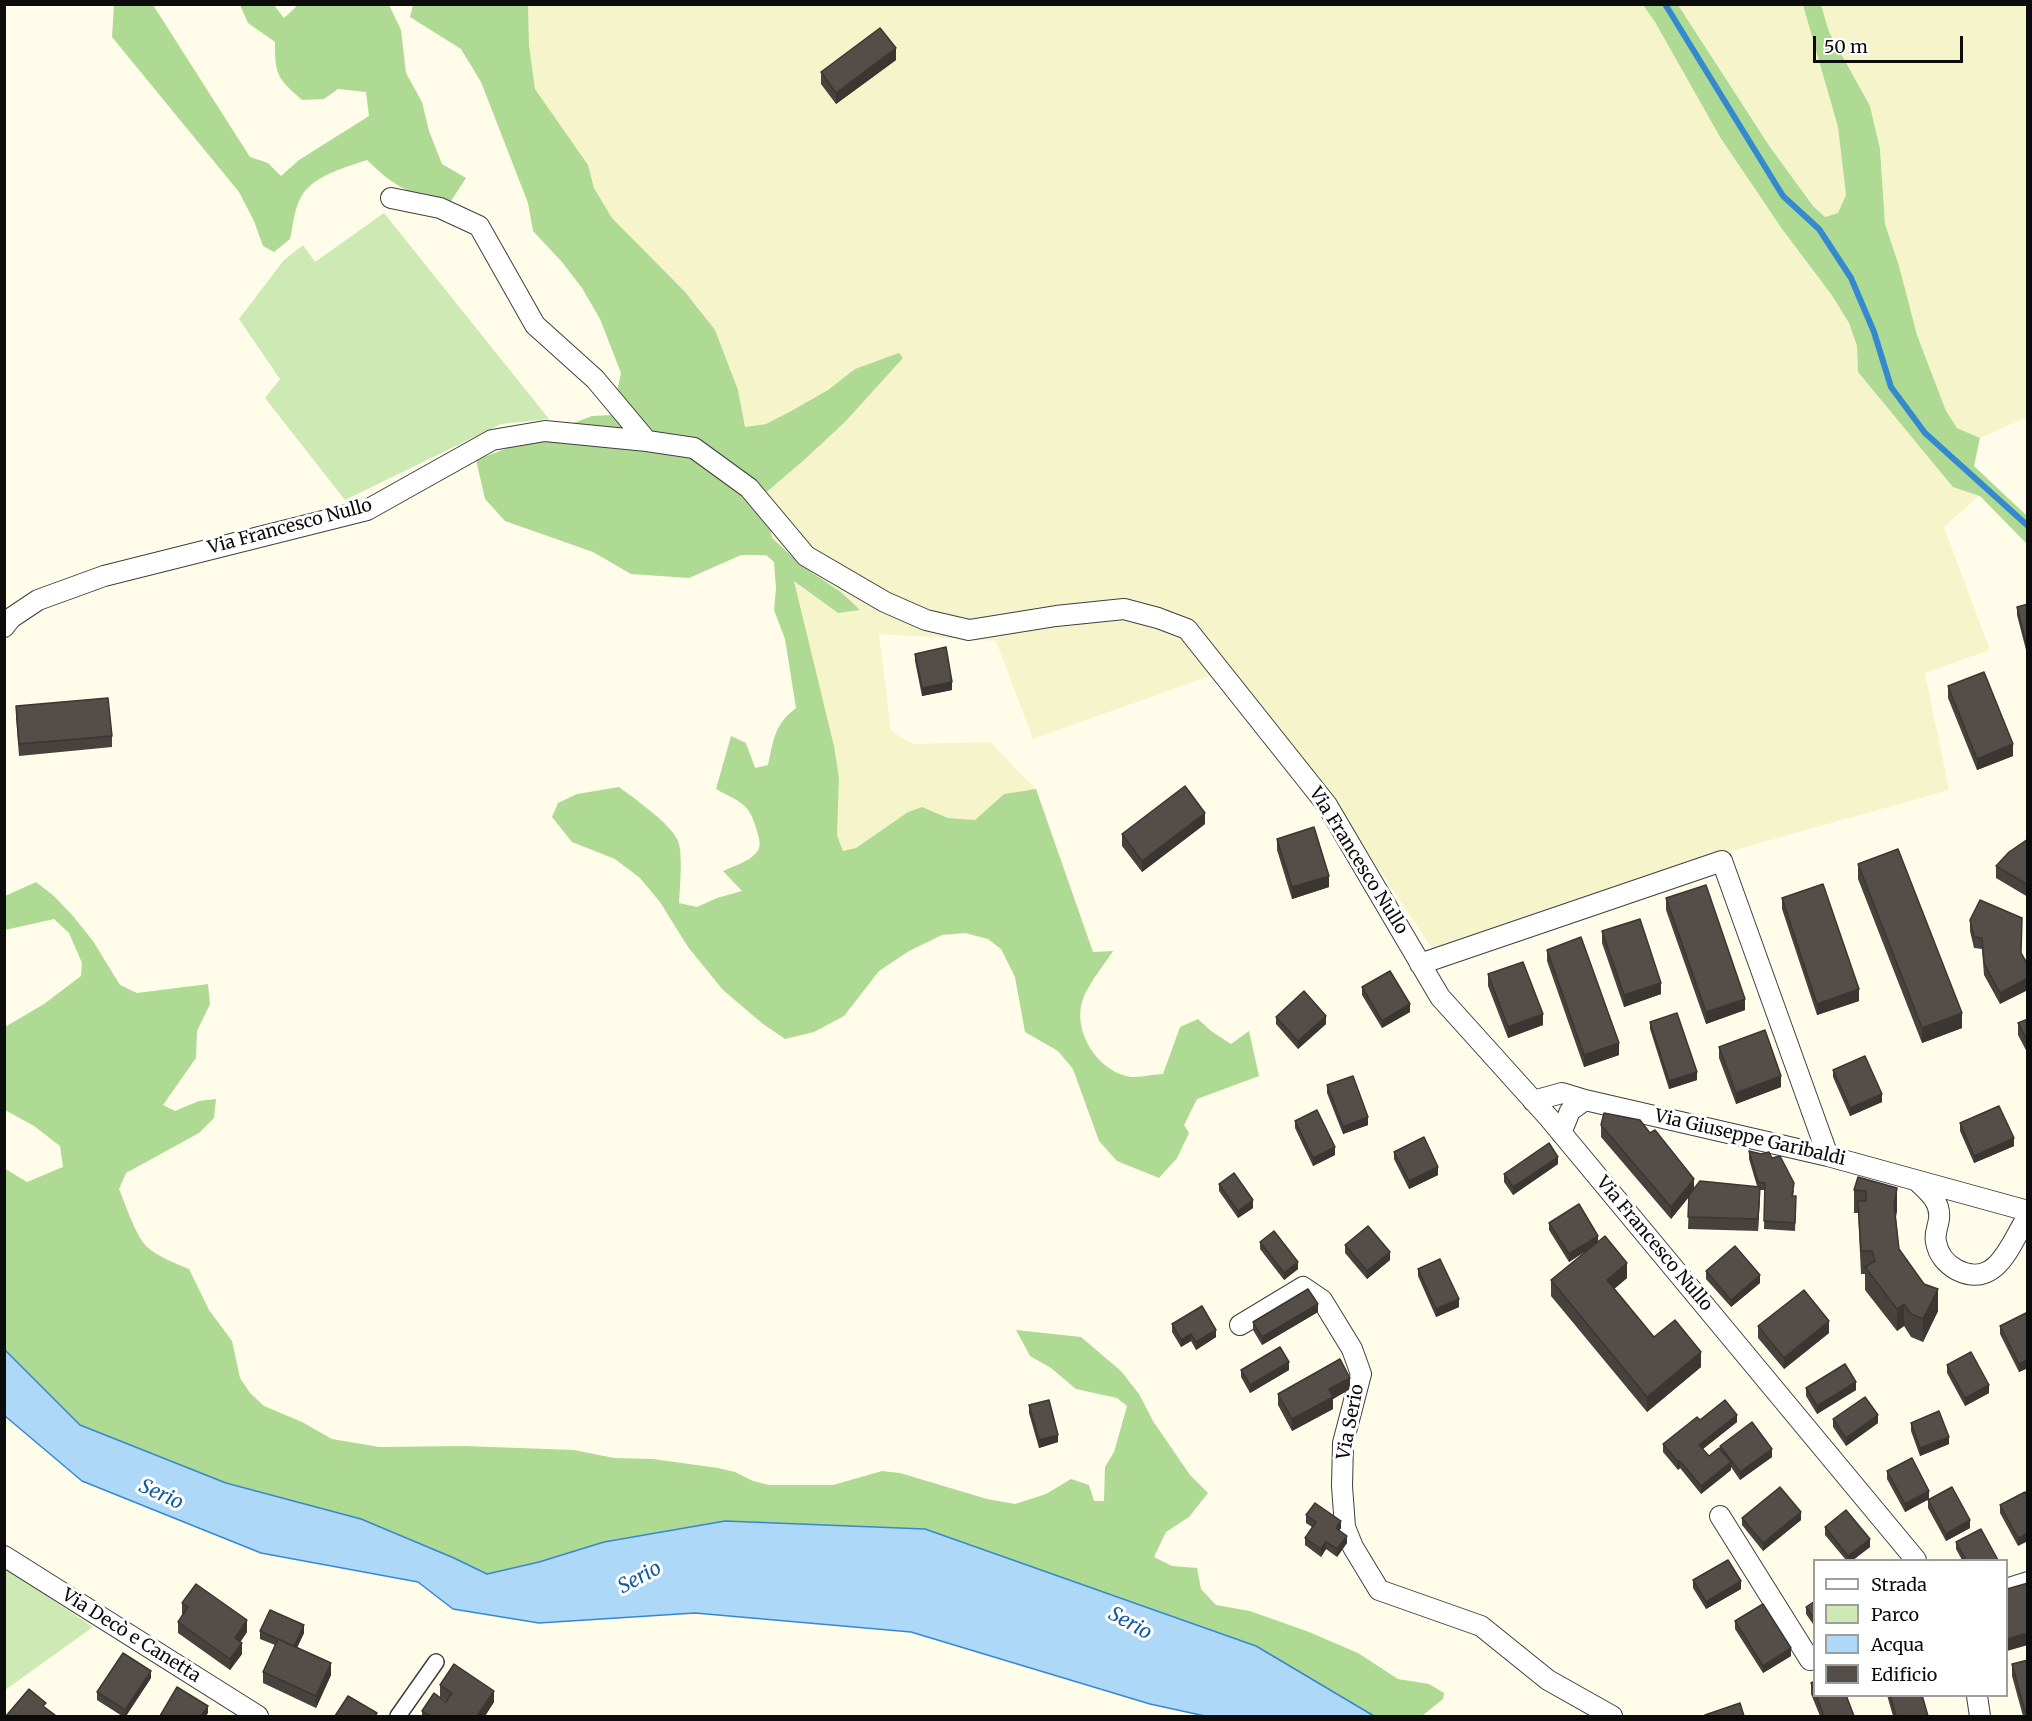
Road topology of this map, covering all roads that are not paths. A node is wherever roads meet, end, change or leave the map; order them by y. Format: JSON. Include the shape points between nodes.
{"nodes":[{"id":1,"x":391,"y":198,"type":"dead end"},
{"id":2,"x":646,"y":441,"type":"junction"},
{"id":3,"x":4,"y":627,"type":"edge"},
{"id":4,"x":1420,"y":964,"type":"junction"},
{"id":5,"x":1585,"y":1100,"type":"junction"},
{"id":6,"x":1533,"y":1101,"type":"junction"},
{"id":7,"x":1561,"y":1132,"type":"junction"},
{"id":8,"x":1828,"y":1156,"type":"junction"},
{"id":9,"x":1916,"y":1179,"type":"junction"},
{"id":10,"x":2028,"y":1211,"type":"edge"},
{"id":11,"x":2028,"y":1216,"type":"edge"},
{"id":12,"x":1240,"y":1325,"type":"dead end"},
{"id":13,"x":1720,"y":1516,"type":"dead end"},
{"id":14,"x":4,"y":1556,"type":"edge"},
{"id":15,"x":1915,"y":1559,"type":"edge"},
{"id":16,"x":2028,"y":1582,"type":"edge"},
{"id":17,"x":2008,"y":1589,"type":"edge"},
{"id":18,"x":1813,"y":1659,"type":"edge"},
{"id":19,"x":436,"y":1662,"type":"dead end"},
{"id":20,"x":1977,"y":1697,"type":"edge"},
{"id":21,"x":258,"y":1716,"type":"edge"},
{"id":22,"x":398,"y":1716,"type":"edge"},
{"id":23,"x":1612,"y":1716,"type":"edge"},
{"id":24,"x":1980,"y":1716,"type":"edge"}],
"edges":[{"from":1,"to":2,"type":"street","via":[[440,208],[479,226],[535,325],[595,379]]},
{"from":2,"to":3,"type":"street","name":"Via Francesco Nullo","via":[[544,431],[492,440],[367,510],[104,576],[38,600]]},
{"from":2,"to":4,"type":"street","name":"Via Francesco Nullo","via":[[694,448],[750,488],[806,556],[885,602],[926,620],[969,630],[1124,609],[1187,629],[1327,805]]},
{"from":4,"to":6,"type":"street","name":"Via Francesco Nullo","via":[[1440,997]]},
{"from":4,"to":8,"type":"street","via":[[1722,861]]},
{"from":5,"to":6,"type":"street","name":"Via Giuseppe Garibaldi","via":[[1562,1094]]},
{"from":5,"to":7,"type":"street","via":[[1570,1111]]},
{"from":5,"to":8,"type":"street","name":"Via Giuseppe Garibaldi"},
{"from":6,"to":7,"type":"street","name":"Via Francesco Nullo"},
{"from":7,"to":15,"type":"street","name":"Via Francesco Nullo"},
{"from":8,"to":9,"type":"street","name":"Via Giuseppe Garibaldi"},
{"from":9,"to":10,"type":"street","name":"Via Giuseppe Garibaldi"},
{"from":9,"to":11,"type":"street","via":[[1938,1205],[1940,1219],[1935,1240],[1939,1252],[1949,1266],[1961,1272],[1979,1274],[2004,1259]]},
{"from":12,"to":23,"type":"street","name":"Via Serio","via":[[1303,1287],[1322,1300],[1352,1349],[1361,1374],[1343,1443],[1345,1527],[1379,1590],[1481,1626],[1548,1680]]},
{"from":13,"to":18,"type":"street","via":[[1810,1660]]},
{"from":14,"to":21,"type":"street","name":"Via Decò e Canetta"},
{"from":16,"to":17,"type":"street"},
{"from":19,"to":22,"type":"street"},
{"from":20,"to":24,"type":"street"}]}
